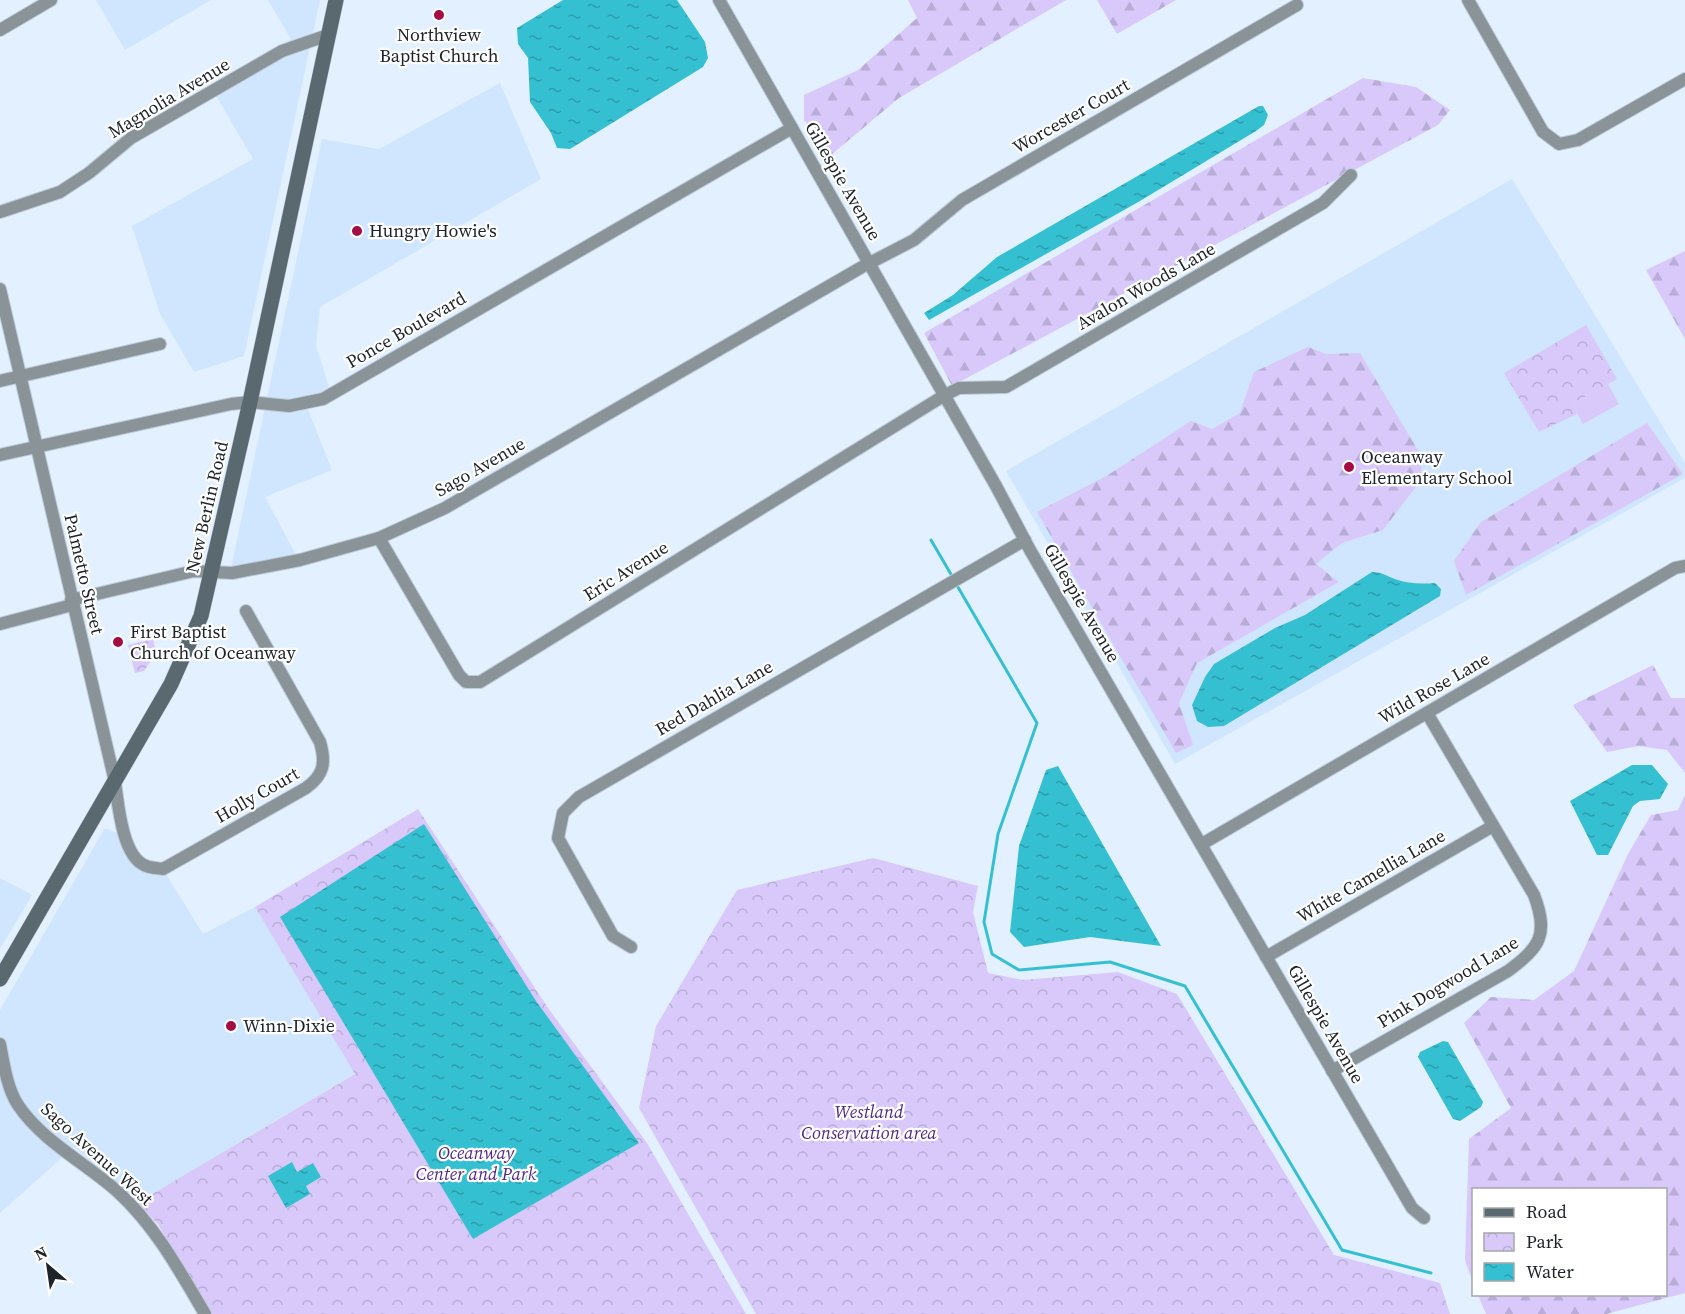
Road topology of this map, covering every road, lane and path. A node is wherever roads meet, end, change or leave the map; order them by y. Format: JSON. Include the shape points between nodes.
{"nodes":[{"id":1,"x":51,"y":0,"type":"edge"},
{"id":2,"x":336,"y":0,"type":"edge"},
{"id":3,"x":719,"y":0,"type":"edge"},
{"id":4,"x":1468,"y":0,"type":"edge"},
{"id":5,"x":1297,"y":5,"type":"dead end"},
{"id":6,"x":0,"y":30,"type":"edge"},
{"id":7,"x":328,"y":35,"type":"junction"},
{"id":8,"x":1685,"y":79,"type":"edge"},
{"id":9,"x":792,"y":128,"type":"junction"},
{"id":10,"x":1351,"y":175,"type":"dead end"},
{"id":11,"x":0,"y":212,"type":"edge"},
{"id":12,"x":869,"y":263,"type":"junction"},
{"id":13,"x":0,"y":289,"type":"edge"},
{"id":14,"x":160,"y":344,"type":"dead end"},
{"id":15,"x":20,"y":377,"type":"junction"},
{"id":16,"x":0,"y":381,"type":"edge"},
{"id":17,"x":945,"y":395,"type":"junction"},
{"id":18,"x":250,"y":402,"type":"junction"},
{"id":19,"x":36,"y":447,"type":"junction"},
{"id":20,"x":0,"y":455,"type":"edge"},
{"id":21,"x":379,"y":538,"type":"junction"},
{"id":22,"x":1025,"y":540,"type":"junction"},
{"id":23,"x":1685,"y":566,"type":"edge"},
{"id":24,"x":213,"y":571,"type":"junction"},
{"id":25,"x":72,"y":602,"type":"junction"},
{"id":26,"x":246,"y":611,"type":"dead end"},
{"id":27,"x":0,"y":624,"type":"edge"},
{"id":28,"x":1427,"y":713,"type":"junction"},
{"id":29,"x":115,"y":782,"type":"junction"},
{"id":30,"x":1493,"y":826,"type":"junction"},
{"id":31,"x":1202,"y":844,"type":"junction"},
{"id":32,"x":206,"y":845,"type":"joint"},
{"id":33,"x":630,"y":948,"type":"dead end"},
{"id":34,"x":1266,"y":957,"type":"junction"},
{"id":35,"x":0,"y":980,"type":"edge"},
{"id":36,"x":0,"y":1044,"type":"edge"},
{"id":37,"x":1332,"y":1071,"type":"junction"},
{"id":38,"x":1424,"y":1218,"type":"dead end"},
{"id":39,"x":205,"y":1314,"type":"edge"}],
"edges":[{"from":1,"to":6,"type":"street"},
{"from":2,"to":7,"type":"street","name":"New Berlin Road"},
{"from":3,"to":9,"type":"street","name":"Gillespie Avenue"},
{"from":4,"to":8,"type":"street","via":[[1544,132],[1559,144],[1578,140]]},
{"from":5,"to":12,"type":"street","name":"Worcester Court","via":[[962,200],[914,240]]},
{"from":7,"to":11,"type":"street","name":"Magnolia Avenue","via":[[282,51],[131,138],[89,174],[60,192]]},
{"from":7,"to":18,"type":"street","name":"New Berlin Road"},
{"from":9,"to":12,"type":"street","name":"Gillespie Avenue"},
{"from":9,"to":18,"type":"street","name":"Ponce Boulevard","via":[[323,399],[289,406]]},
{"from":10,"to":17,"type":"street","name":"Avalon Woods Lane","via":[[1323,203],[1006,387],[959,388]]},
{"from":12,"to":17,"type":"street","name":"Gillespie Avenue"},
{"from":12,"to":21,"type":"street","name":"Sago Avenue","via":[[445,508]]},
{"from":13,"to":15,"type":"street","name":"Palmetto Street"},
{"from":14,"to":15,"type":"street"},
{"from":15,"to":16,"type":"street"},
{"from":15,"to":19,"type":"street","name":"Palmetto Street"},
{"from":17,"to":21,"type":"street","name":"Eric Avenue","via":[[480,682],[466,682],[459,675]]},
{"from":17,"to":22,"type":"street","name":"Gillespie Avenue"},
{"from":18,"to":19,"type":"street","name":"Ponce Boulevard"},
{"from":18,"to":24,"type":"street","name":"New Berlin Road"},
{"from":19,"to":20,"type":"street","name":"Ponce Boulevard"},
{"from":19,"to":25,"type":"street","name":"Palmetto Street"},
{"from":21,"to":24,"type":"street","name":"Sago Avenue","via":[[300,560],[232,573]]},
{"from":22,"to":31,"type":"street","name":"Gillespie Avenue"},
{"from":22,"to":33,"type":"street","name":"Red Dahlia Lane","via":[[579,798],[563,813],[558,838],[613,936]]},
{"from":23,"to":28,"type":"street","name":"Wild Rose Lane","via":[[1675,568]]},
{"from":24,"to":25,"type":"street","name":"Sago Avenue","via":[[195,571]]},
{"from":24,"to":29,"type":"street","name":"New Berlin Road","via":[[189,647]]},
{"from":25,"to":27,"type":"street","name":"Sago Avenue"},
{"from":25,"to":29,"type":"street","name":"Palmetto Street"},
{"from":26,"to":32,"type":"street","name":"Holly Court","via":[[320,742],[325,758],[323,770],[306,788]]},
{"from":28,"to":30,"type":"street","name":"Pink Dogwood Lane"},
{"from":28,"to":31,"type":"street","name":"Wild Rose Lane"},
{"from":29,"to":32,"type":"street","name":"Palmetto Street","via":[[126,840],[133,855],[144,865],[163,869]]},
{"from":29,"to":35,"type":"street","name":"New Berlin Road"},
{"from":30,"to":34,"type":"street","name":"White Camellia Lane"},
{"from":30,"to":37,"type":"street","name":"Pink Dogwood Lane","via":[[1534,895],[1540,913],[1542,932],[1534,952],[1508,971]]},
{"from":31,"to":34,"type":"street","name":"Gillespie Avenue"},
{"from":34,"to":37,"type":"street","name":"Gillespie Avenue"},
{"from":36,"to":39,"type":"street","name":"Sago Avenue West","via":[[17,1104],[34,1125],[118,1192],[158,1234]]},
{"from":37,"to":38,"type":"street","name":"Gillespie Avenue","via":[[1412,1208]]}]}
